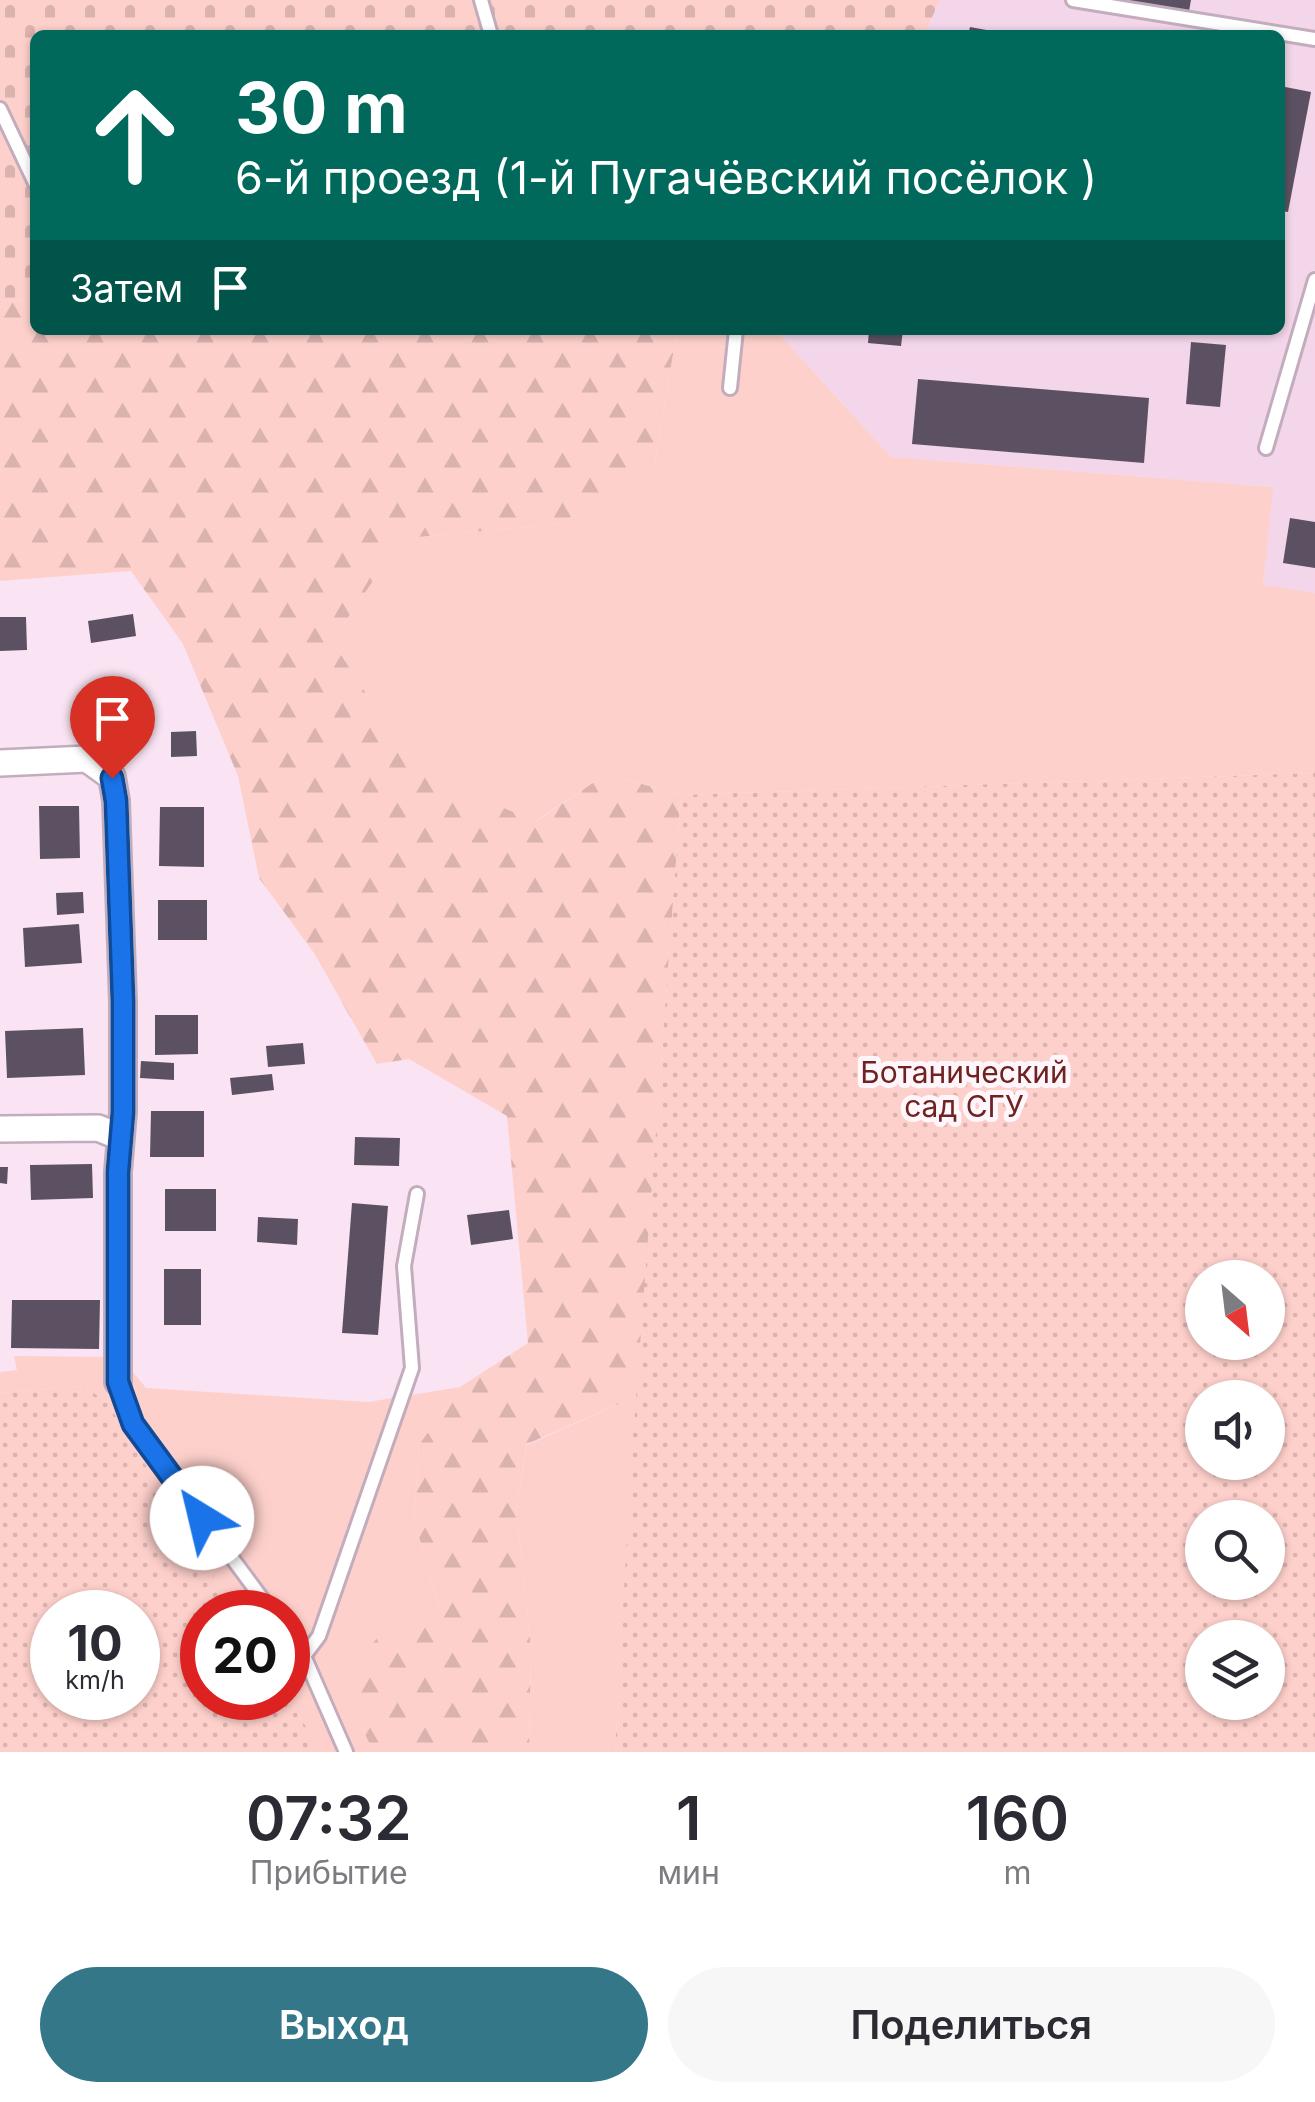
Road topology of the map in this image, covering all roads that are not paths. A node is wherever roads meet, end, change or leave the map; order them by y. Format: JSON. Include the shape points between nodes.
{"nodes":[{"id":1,"x":481,"y":0,"type":"edge"},
{"id":2,"x":1073,"y":0,"type":"edge"},
{"id":3,"x":490,"y":30,"type":"edge"},
{"id":4,"x":1259,"y":30,"type":"edge"},
{"id":5,"x":1285,"y":34,"type":"edge"},
{"id":6,"x":1315,"y":39,"type":"edge"},
{"id":7,"x":0,"y":110,"type":"edge"},
{"id":8,"x":30,"y":173,"type":"edge"},
{"id":9,"x":1315,"y":280,"type":"edge"},
{"id":10,"x":735,"y":335,"type":"edge"},
{"id":11,"x":730,"y":388,"type":"dead end"},
{"id":12,"x":1266,"y":448,"type":"dead end"},
{"id":13,"x":0,"y":763,"type":"edge"},
{"id":14,"x":0,"y":1129,"type":"edge"},
{"id":15,"x":120,"y":1136,"type":"junction"},
{"id":16,"x":417,"y":1194,"type":"dead end"},
{"id":17,"x":118,"y":1382,"type":"joint"},
{"id":18,"x":256,"y":1590,"type":"edge"},
{"id":19,"x":310,"y":1648,"type":"edge"},
{"id":20,"x":310,"y":1670,"type":"edge"},
{"id":21,"x":346,"y":1752,"type":"edge"}],
"edges":[{"from":1,"to":3,"type":"lane"},
{"from":2,"to":4,"type":"lane"},
{"from":5,"to":6,"type":"lane"},
{"from":7,"to":8,"type":"lane"},
{"from":9,"to":12,"type":"lane"},
{"from":10,"to":11,"type":"lane"},
{"from":13,"to":15,"type":"street","via":[[88,759],[112,778],[123,1002]]},
{"from":14,"to":15,"type":"street","via":[[98,1128]]},
{"from":15,"to":17,"type":"street"},
{"from":16,"to":19,"type":"lane","via":[[404,1266],[412,1368]]},
{"from":17,"to":18,"type":"lane","via":[[133,1424]]},
{"from":20,"to":21,"type":"lane"}]}
